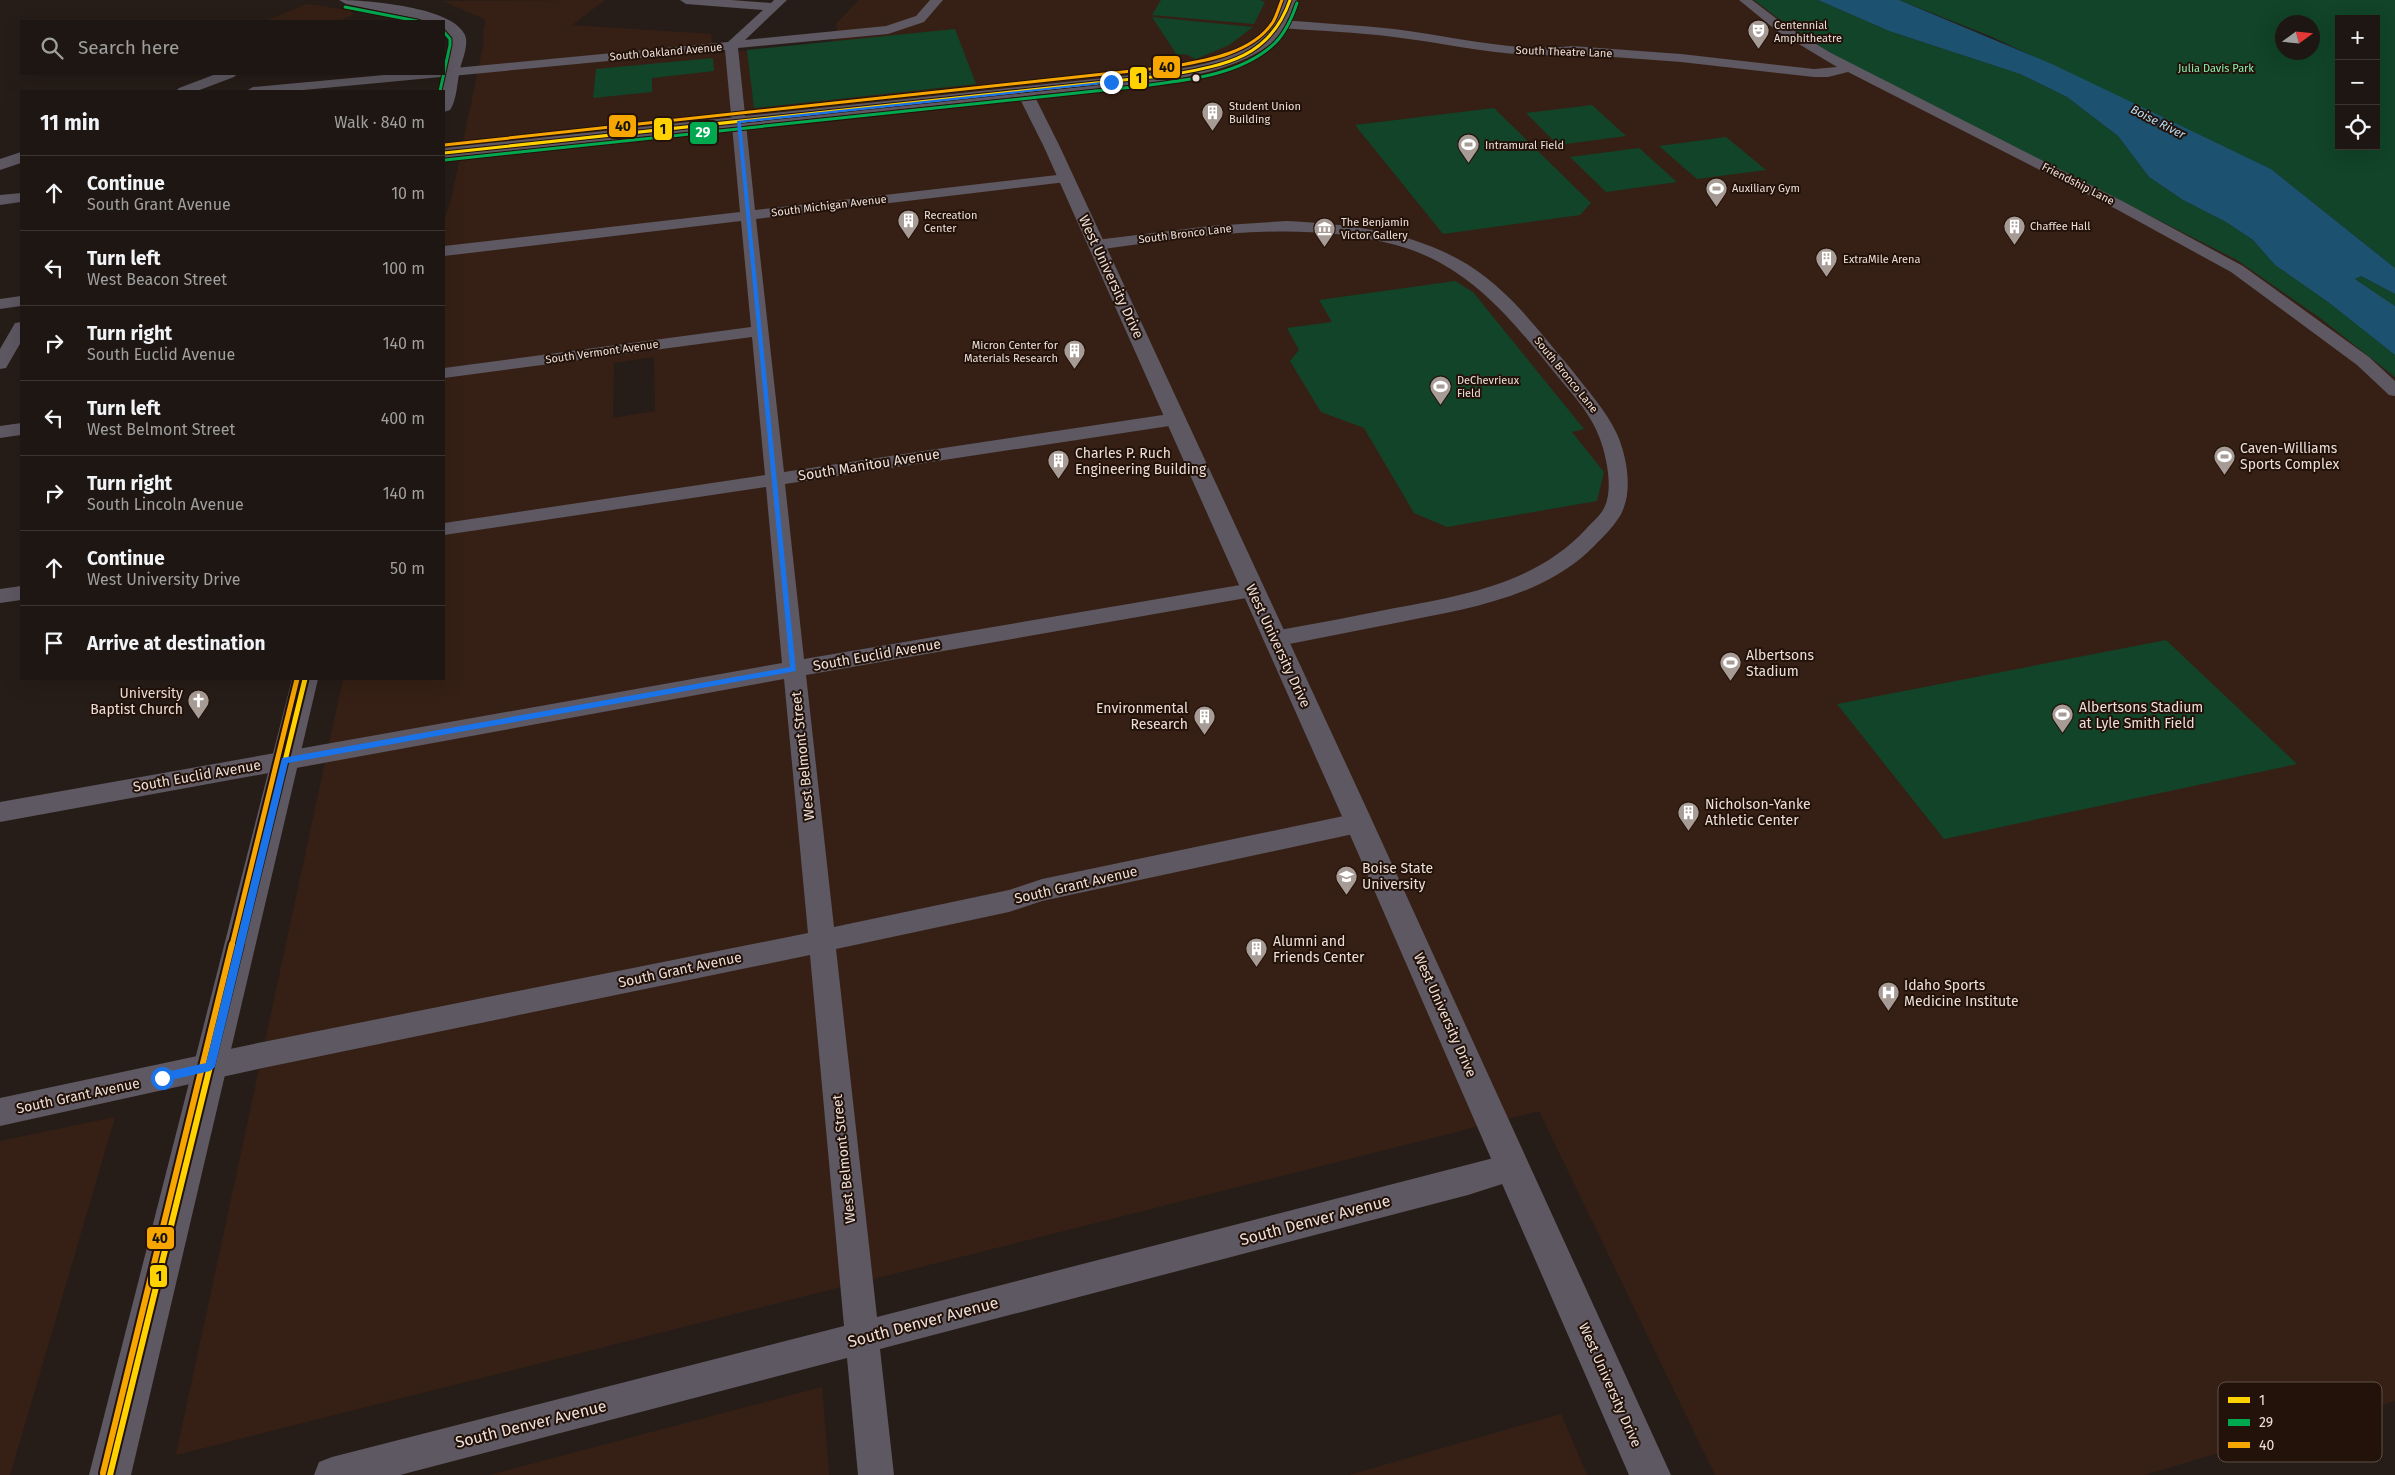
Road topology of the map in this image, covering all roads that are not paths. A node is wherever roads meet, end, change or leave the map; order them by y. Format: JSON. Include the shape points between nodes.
{"nodes":[{"id":1,"x":346,"y":0,"type":"edge"},
{"id":2,"x":420,"y":0,"type":"edge"},
{"id":3,"x":686,"y":0,"type":"edge"},
{"id":4,"x":937,"y":0,"type":"edge"},
{"id":5,"x":1290,"y":0,"type":"edge"},
{"id":6,"x":1745,"y":0,"type":"edge"},
{"id":7,"x":778,"y":3,"type":"edge"},
{"id":8,"x":396,"y":9,"type":"junction"},
{"id":9,"x":368,"y":20,"type":"edge"},
{"id":10,"x":435,"y":20,"type":"edge"},
{"id":11,"x":1280,"y":24,"type":"junction"},
{"id":12,"x":445,"y":25,"type":"edge"},
{"id":13,"x":730,"y":46,"type":"junction"},
{"id":14,"x":1849,"y":68,"type":"junction"},
{"id":15,"x":448,"y":72,"type":"edge"},
{"id":16,"x":226,"y":75,"type":"edge"},
{"id":17,"x":423,"y":75,"type":"edge"},
{"id":18,"x":187,"y":90,"type":"edge"},
{"id":19,"x":264,"y":90,"type":"edge"},
{"id":20,"x":1023,"y":92,"type":"junction"},
{"id":21,"x":445,"y":99,"type":"edge"},
{"id":22,"x":738,"y":122,"type":"junction"},
{"id":23,"x":445,"y":154,"type":"edge"},
{"id":24,"x":20,"y":156,"type":"edge"},
{"id":25,"x":0,"y":165,"type":"edge"},
{"id":26,"x":1066,"y":178,"type":"junction"},
{"id":27,"x":20,"y":198,"type":"edge"},
{"id":28,"x":0,"y":200,"type":"edge"},
{"id":29,"x":748,"y":215,"type":"junction"},
{"id":30,"x":1096,"y":245,"type":"junction"},
{"id":31,"x":445,"y":251,"type":"edge"},
{"id":32,"x":20,"y":301,"type":"edge"},
{"id":33,"x":0,"y":304,"type":"edge"},
{"id":34,"x":20,"y":329,"type":"edge"},
{"id":35,"x":760,"y":331,"type":"junction"},
{"id":36,"x":0,"y":364,"type":"edge"},
{"id":37,"x":445,"y":373,"type":"edge"},
{"id":38,"x":2395,"y":392,"type":"edge"},
{"id":39,"x":1176,"y":418,"type":"junction"},
{"id":40,"x":20,"y":429,"type":"edge"},
{"id":41,"x":0,"y":432,"type":"edge"},
{"id":42,"x":775,"y":479,"type":"junction"},
{"id":43,"x":445,"y":529,"type":"edge"},
{"id":44,"x":1252,"y":590,"type":"junction"},
{"id":45,"x":20,"y":592,"type":"edge"},
{"id":46,"x":0,"y":596,"type":"edge"},
{"id":47,"x":1274,"y":639,"type":"junction"},
{"id":48,"x":794,"y":669,"type":"junction"},
{"id":49,"x":305,"y":680,"type":"edge"},
{"id":50,"x":285,"y":761,"type":"junction"},
{"id":51,"x":0,"y":812,"type":"edge"},
{"id":52,"x":1358,"y":823,"type":"junction"},
{"id":53,"x":822,"y":941,"type":"junction"},
{"id":54,"x":210,"y":1067,"type":"junction"},
{"id":55,"x":0,"y":1112,"type":"edge"},
{"id":56,"x":1514,"y":1167,"type":"junction"},
{"id":57,"x":862,"y":1338,"type":"junction"},
{"id":58,"x":110,"y":1475,"type":"edge"},
{"id":59,"x":332,"y":1475,"type":"edge"},
{"id":60,"x":876,"y":1475,"type":"edge"},
{"id":61,"x":1650,"y":1475,"type":"edge"}],
"edges":[{"from":1,"to":8,"type":"street"},
{"from":2,"to":8,"type":"street"},
{"from":3,"to":7,"type":"street"},
{"from":4,"to":13,"type":"street","name":"South Oakland Avenue","via":[[920,19],[888,30]]},
{"from":5,"to":11,"type":"street"},
{"from":6,"to":14,"type":"street","name":"Friendship Lane","via":[[1804,44]]},
{"from":7,"to":13,"type":"street"},
{"from":8,"to":9,"type":"street"},
{"from":8,"to":10,"type":"street"},
{"from":11,"to":14,"type":"street","name":"South Theatre Lane","via":[[1393,33],[1512,50],[1572,50],[1652,56],[1814,73]]},
{"from":11,"to":20,"type":"street","via":[[1260,44],[1246,52],[1201,69]]},
{"from":12,"to":15,"type":"street","via":[[458,36],[458,46]]},
{"from":13,"to":15,"type":"street","name":"South Oakland Avenue"},
{"from":13,"to":22,"type":"street","name":"West Belmont Street"},
{"from":14,"to":38,"type":"street","name":"Friendship Lane","via":[[2203,250],[2256,282],[2382,377]]},
{"from":15,"to":21,"type":"street"},
{"from":16,"to":18,"type":"street"},
{"from":17,"to":19,"type":"street"},
{"from":20,"to":22,"type":"street"},
{"from":20,"to":26,"type":"street","name":"West University Drive","via":[[1031,102]]},
{"from":22,"to":23,"type":"street"},
{"from":22,"to":29,"type":"street","name":"West Belmont Street"},
{"from":24,"to":25,"type":"street"},
{"from":26,"to":29,"type":"street","name":"South Michigan Avenue"},
{"from":26,"to":30,"type":"street","name":"West University Drive"},
{"from":27,"to":28,"type":"street"},
{"from":29,"to":31,"type":"street","name":"South Michigan Avenue"},
{"from":29,"to":35,"type":"street","name":"West Belmont Street"},
{"from":30,"to":39,"type":"street","name":"West University Drive"},
{"from":30,"to":47,"type":"street","name":"South Bronco Lane","via":[[1275,226],[1374,234],[1432,252],[1468,270],[1495,291],[1596,413],[1610,440],[1617,471],[1615,507],[1592,537],[1567,561],[1526,582],[1462,602]]},
{"from":32,"to":33,"type":"street"},
{"from":34,"to":36,"type":"street"},
{"from":35,"to":37,"type":"street","name":"South Vermont Avenue"},
{"from":35,"to":42,"type":"street","name":"West Belmont Street"},
{"from":39,"to":42,"type":"street","name":"South Manitou Avenue"},
{"from":39,"to":44,"type":"street","name":"West University Drive"},
{"from":40,"to":41,"type":"street"},
{"from":42,"to":43,"type":"street","name":"South Manitou Avenue"},
{"from":42,"to":48,"type":"street","name":"West Belmont Street"},
{"from":44,"to":47,"type":"street","name":"West University Drive"},
{"from":44,"to":48,"type":"street","name":"South Euclid Avenue"},
{"from":45,"to":46,"type":"street"},
{"from":47,"to":52,"type":"street","name":"West University Drive"},
{"from":48,"to":50,"type":"street","name":"South Euclid Avenue"},
{"from":48,"to":53,"type":"street","name":"West Belmont Street"},
{"from":49,"to":50,"type":"street"},
{"from":50,"to":51,"type":"street","name":"South Euclid Avenue"},
{"from":50,"to":54,"type":"street"},
{"from":52,"to":53,"type":"street","name":"South Grant Avenue","via":[[1042,890]]},
{"from":52,"to":56,"type":"street","name":"West University Drive"},
{"from":53,"to":54,"type":"street","name":"South Grant Avenue"},
{"from":53,"to":57,"type":"street","name":"West Belmont Street"},
{"from":54,"to":55,"type":"street","name":"South Grant Avenue"},
{"from":54,"to":58,"type":"street"},
{"from":56,"to":57,"type":"street","name":"South Denver Avenue"},
{"from":56,"to":61,"type":"street","name":"West University Drive"},
{"from":57,"to":59,"type":"street","name":"South Denver Avenue"},
{"from":57,"to":60,"type":"street","name":"West Belmont Street"}]}
